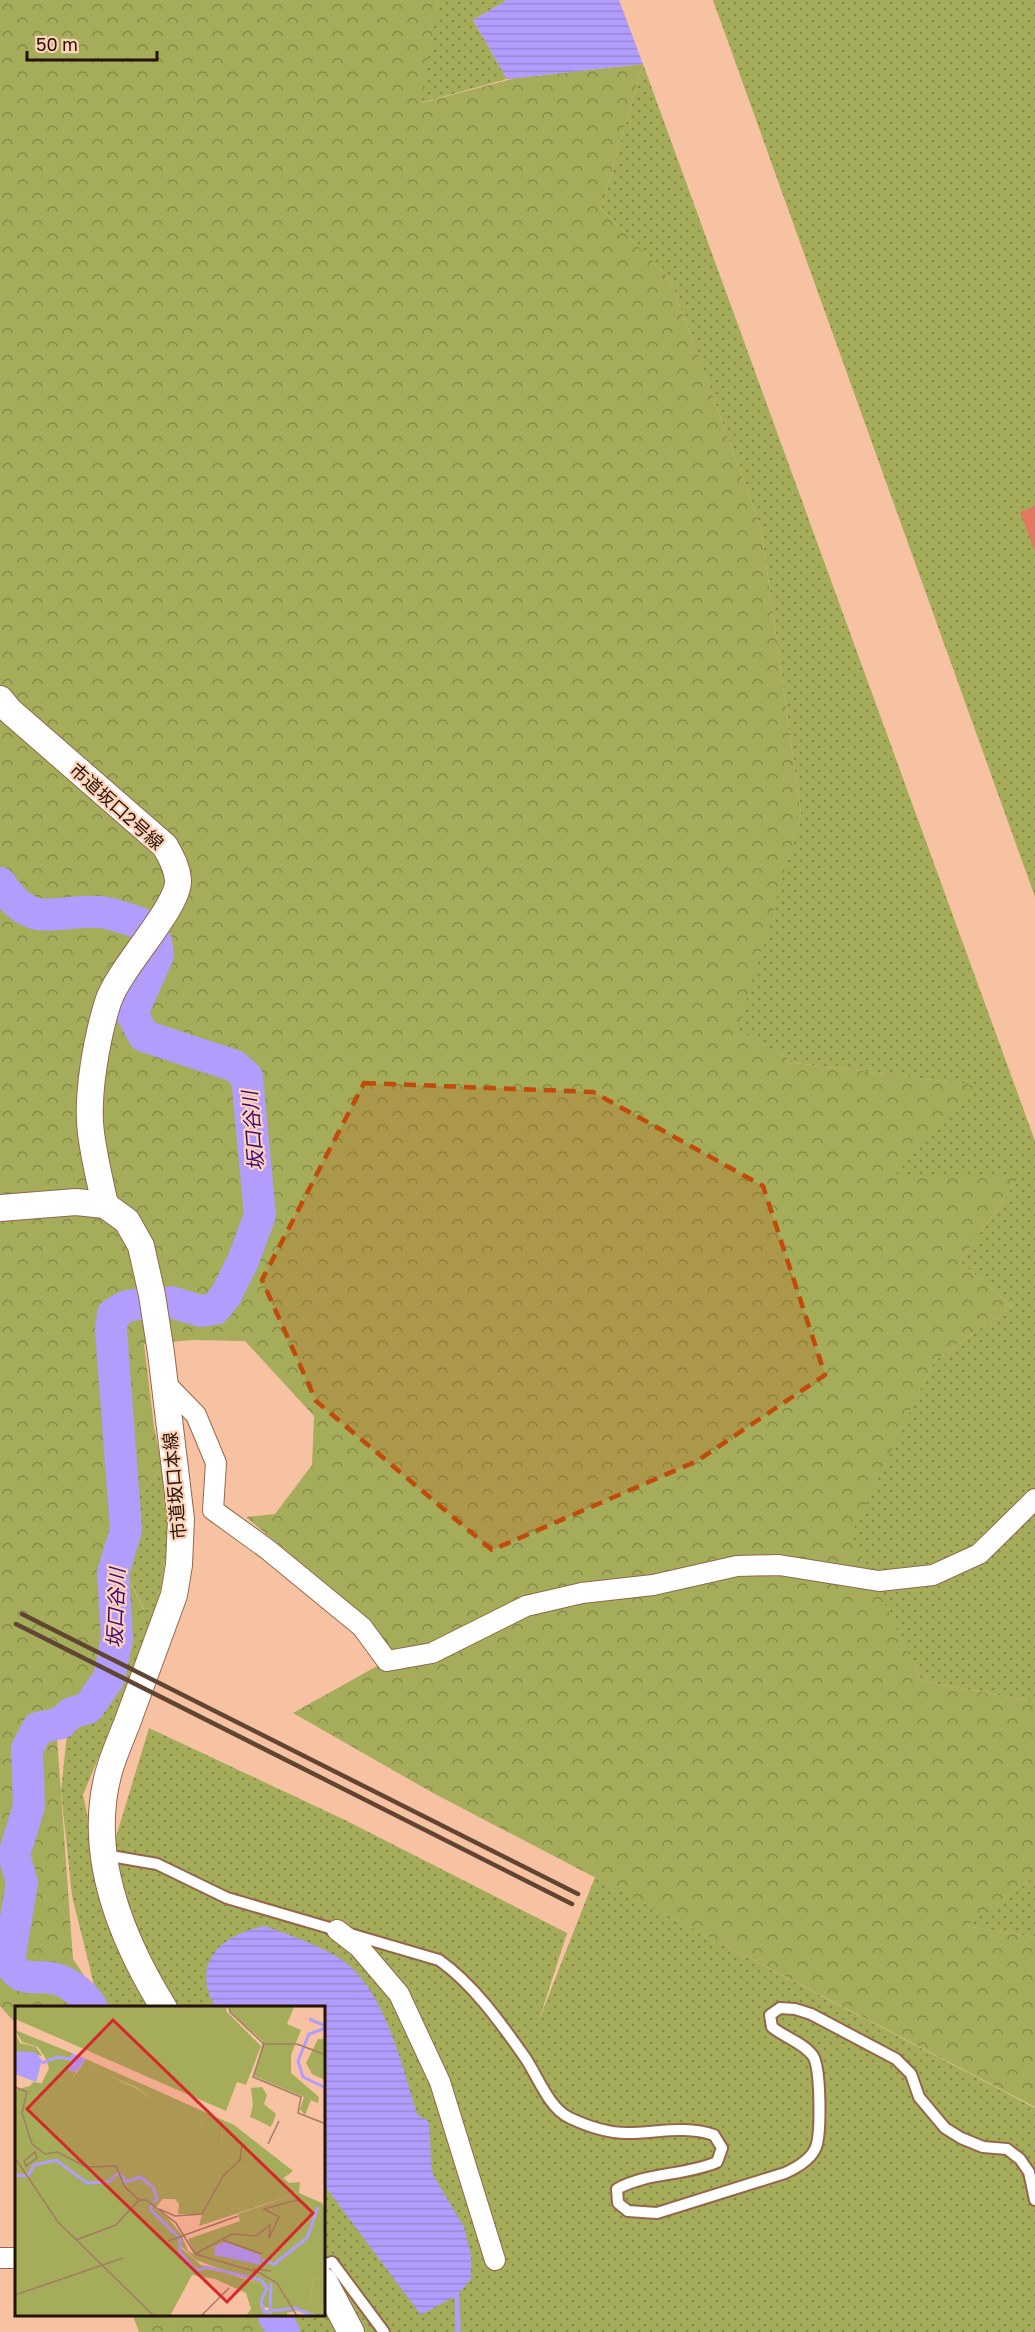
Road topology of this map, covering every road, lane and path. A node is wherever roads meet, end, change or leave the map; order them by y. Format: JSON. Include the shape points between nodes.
{"nodes":[{"id":1,"x":0,"y":699,"type":"edge"},
{"id":2,"x":105,"y":1205,"type":"junction"},
{"id":3,"x":0,"y":1208,"type":"edge"},
{"id":4,"x":164,"y":1382,"type":"junction"},
{"id":5,"x":1035,"y":1499,"type":"edge"},
{"id":6,"x":104,"y":1855,"type":"junction"},
{"id":7,"x":337,"y":1930,"type":"junction"},
{"id":8,"x":163,"y":2006,"type":"edge"},
{"id":9,"x":1035,"y":2200,"type":"edge"},
{"id":10,"x":495,"y":2259,"type":"dead end"},
{"id":11,"x":326,"y":2264,"type":"edge"},
{"id":12,"x":326,"y":2285,"type":"edge"},
{"id":13,"x":351,"y":2332,"type":"edge"},
{"id":14,"x":384,"y":2332,"type":"edge"}],
"edges":[{"from":1,"to":2,"type":"street","name":"市道坂口2号線","via":[[165,846],[175,865],[178,882],[173,900],[108,1000],[99,1039],[90,1103],[91,1132]]},
{"from":2,"to":3,"type":"street","via":[[76,1202]]},
{"from":2,"to":4,"type":"street","name":"市道坂口本線","via":[[127,1221],[141,1246]]},
{"from":4,"to":5,"type":"street","via":[[196,1415],[216,1463],[213,1510],[362,1627],[387,1661],[432,1653],[526,1606],[582,1593],[653,1585],[737,1566],[779,1565],[879,1581],[933,1575],[979,1554]]},
{"from":4,"to":6,"type":"street","name":"市道坂口本線","via":[[181,1519],[179,1565],[174,1595],[108,1775],[103,1811]]},
{"from":6,"to":7,"type":"lane","via":[[157,1864],[227,1898]]},
{"from":6,"to":8,"type":"street","name":"市道坂口本線","via":[[117,1916],[136,1960]]},
{"from":7,"to":9,"type":"lane","via":[[439,1960],[456,1972],[524,2055],[552,2101],[567,2117],[626,2133],[690,2129],[714,2135],[722,2148],[717,2162],[631,2181],[617,2189],[618,2202],[628,2211],[657,2213],[785,2173],[799,2167],[816,2149],[818,2073],[814,2058],[804,2047],[772,2027],[770,2015],[780,2008],[811,2014],[896,2059],[911,2074],[919,2097],[945,2128],[983,2147],[1007,2149],[1020,2159],[1029,2172]]},
{"from":7,"to":10,"type":"street","via":[[359,1947],[399,1994],[440,2082]]},
{"from":11,"to":14,"type":"lane","via":[[332,2262]]},
{"from":12,"to":13,"type":"street"}]}
